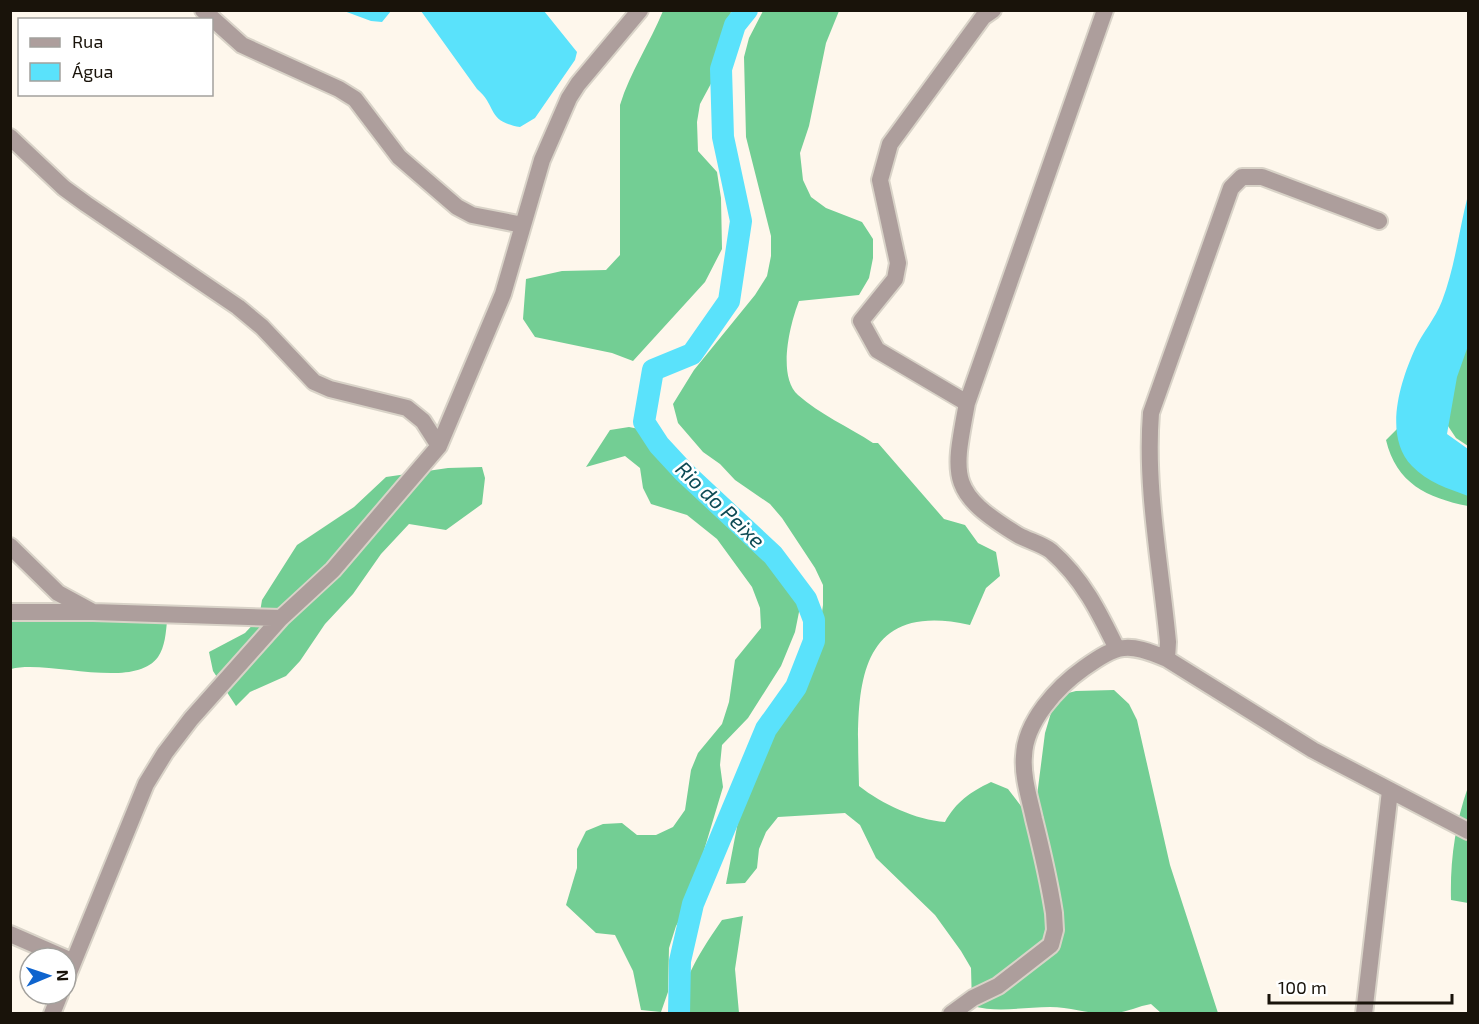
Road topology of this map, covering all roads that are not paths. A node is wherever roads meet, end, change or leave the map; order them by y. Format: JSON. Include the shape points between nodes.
{"nodes":[{"id":1,"x":640,"y":10,"type":"edge"},
{"id":2,"x":993,"y":10,"type":"edge"},
{"id":3,"x":1105,"y":10,"type":"edge"},
{"id":4,"x":213,"y":19,"type":"edge"},
{"id":5,"x":10,"y":136,"type":"edge"},
{"id":6,"x":1379,"y":221,"type":"dead end"},
{"id":7,"x":523,"y":225,"type":"junction"},
{"id":8,"x":967,"y":403,"type":"junction"},
{"id":9,"x":439,"y":446,"type":"junction"},
{"id":10,"x":10,"y":546,"type":"edge"},
{"id":11,"x":10,"y":612,"type":"edge"},
{"id":12,"x":93,"y":612,"type":"junction"},
{"id":13,"x":281,"y":618,"type":"junction"},
{"id":14,"x":1117,"y":649,"type":"junction"},
{"id":15,"x":1167,"y":659,"type":"junction"},
{"id":16,"x":1390,"y":791,"type":"junction"},
{"id":17,"x":1468,"y":831,"type":"edge"},
{"id":18,"x":10,"y":934,"type":"edge"},
{"id":19,"x":38,"y":946,"type":"edge"},
{"id":20,"x":74,"y":946,"type":"edge"},
{"id":21,"x":951,"y":1014,"type":"edge"},
{"id":22,"x":1364,"y":1014,"type":"edge"}],
"edges":[{"from":1,"to":7,"type":"street","via":[[569,98],[542,160]]},
{"from":2,"to":8,"type":"street","via":[[983,17],[890,144],[880,180],[898,263],[895,279],[861,321],[877,350]]},
{"from":3,"to":8,"type":"street"},
{"from":4,"to":7,"type":"street","via":[[242,45],[355,99],[399,157],[457,207],[472,215]]},
{"from":5,"to":9,"type":"street","via":[[64,188],[238,307],[314,382],[330,390],[407,408],[423,421]]},
{"from":6,"to":15,"type":"street","via":[[1262,177],[1242,177],[1231,188],[1151,413],[1150,468]]},
{"from":7,"to":9,"type":"street","via":[[503,294]]},
{"from":8,"to":14,"type":"street","via":[[957,455],[957,474],[966,494],[993,518],[1048,549],[1066,565],[1087,590]]},
{"from":9,"to":13,"type":"street","via":[[333,570]]},
{"from":10,"to":12,"type":"street","via":[[58,593]]},
{"from":11,"to":12,"type":"street"},
{"from":12,"to":13,"type":"street"},
{"from":13,"to":20,"type":"street","via":[[165,753],[146,784]]},
{"from":14,"to":15,"type":"street","via":[[1145,650]]},
{"from":14,"to":21,"type":"street","via":[[1109,650],[1071,677],[1037,717],[1028,734],[1023,757],[1053,903],[1055,930],[1051,945],[999,987],[973,998]]},
{"from":15,"to":16,"type":"street","via":[[1313,750]]},
{"from":16,"to":17,"type":"street"},
{"from":16,"to":22,"type":"street"},
{"from":18,"to":19,"type":"street"}]}
